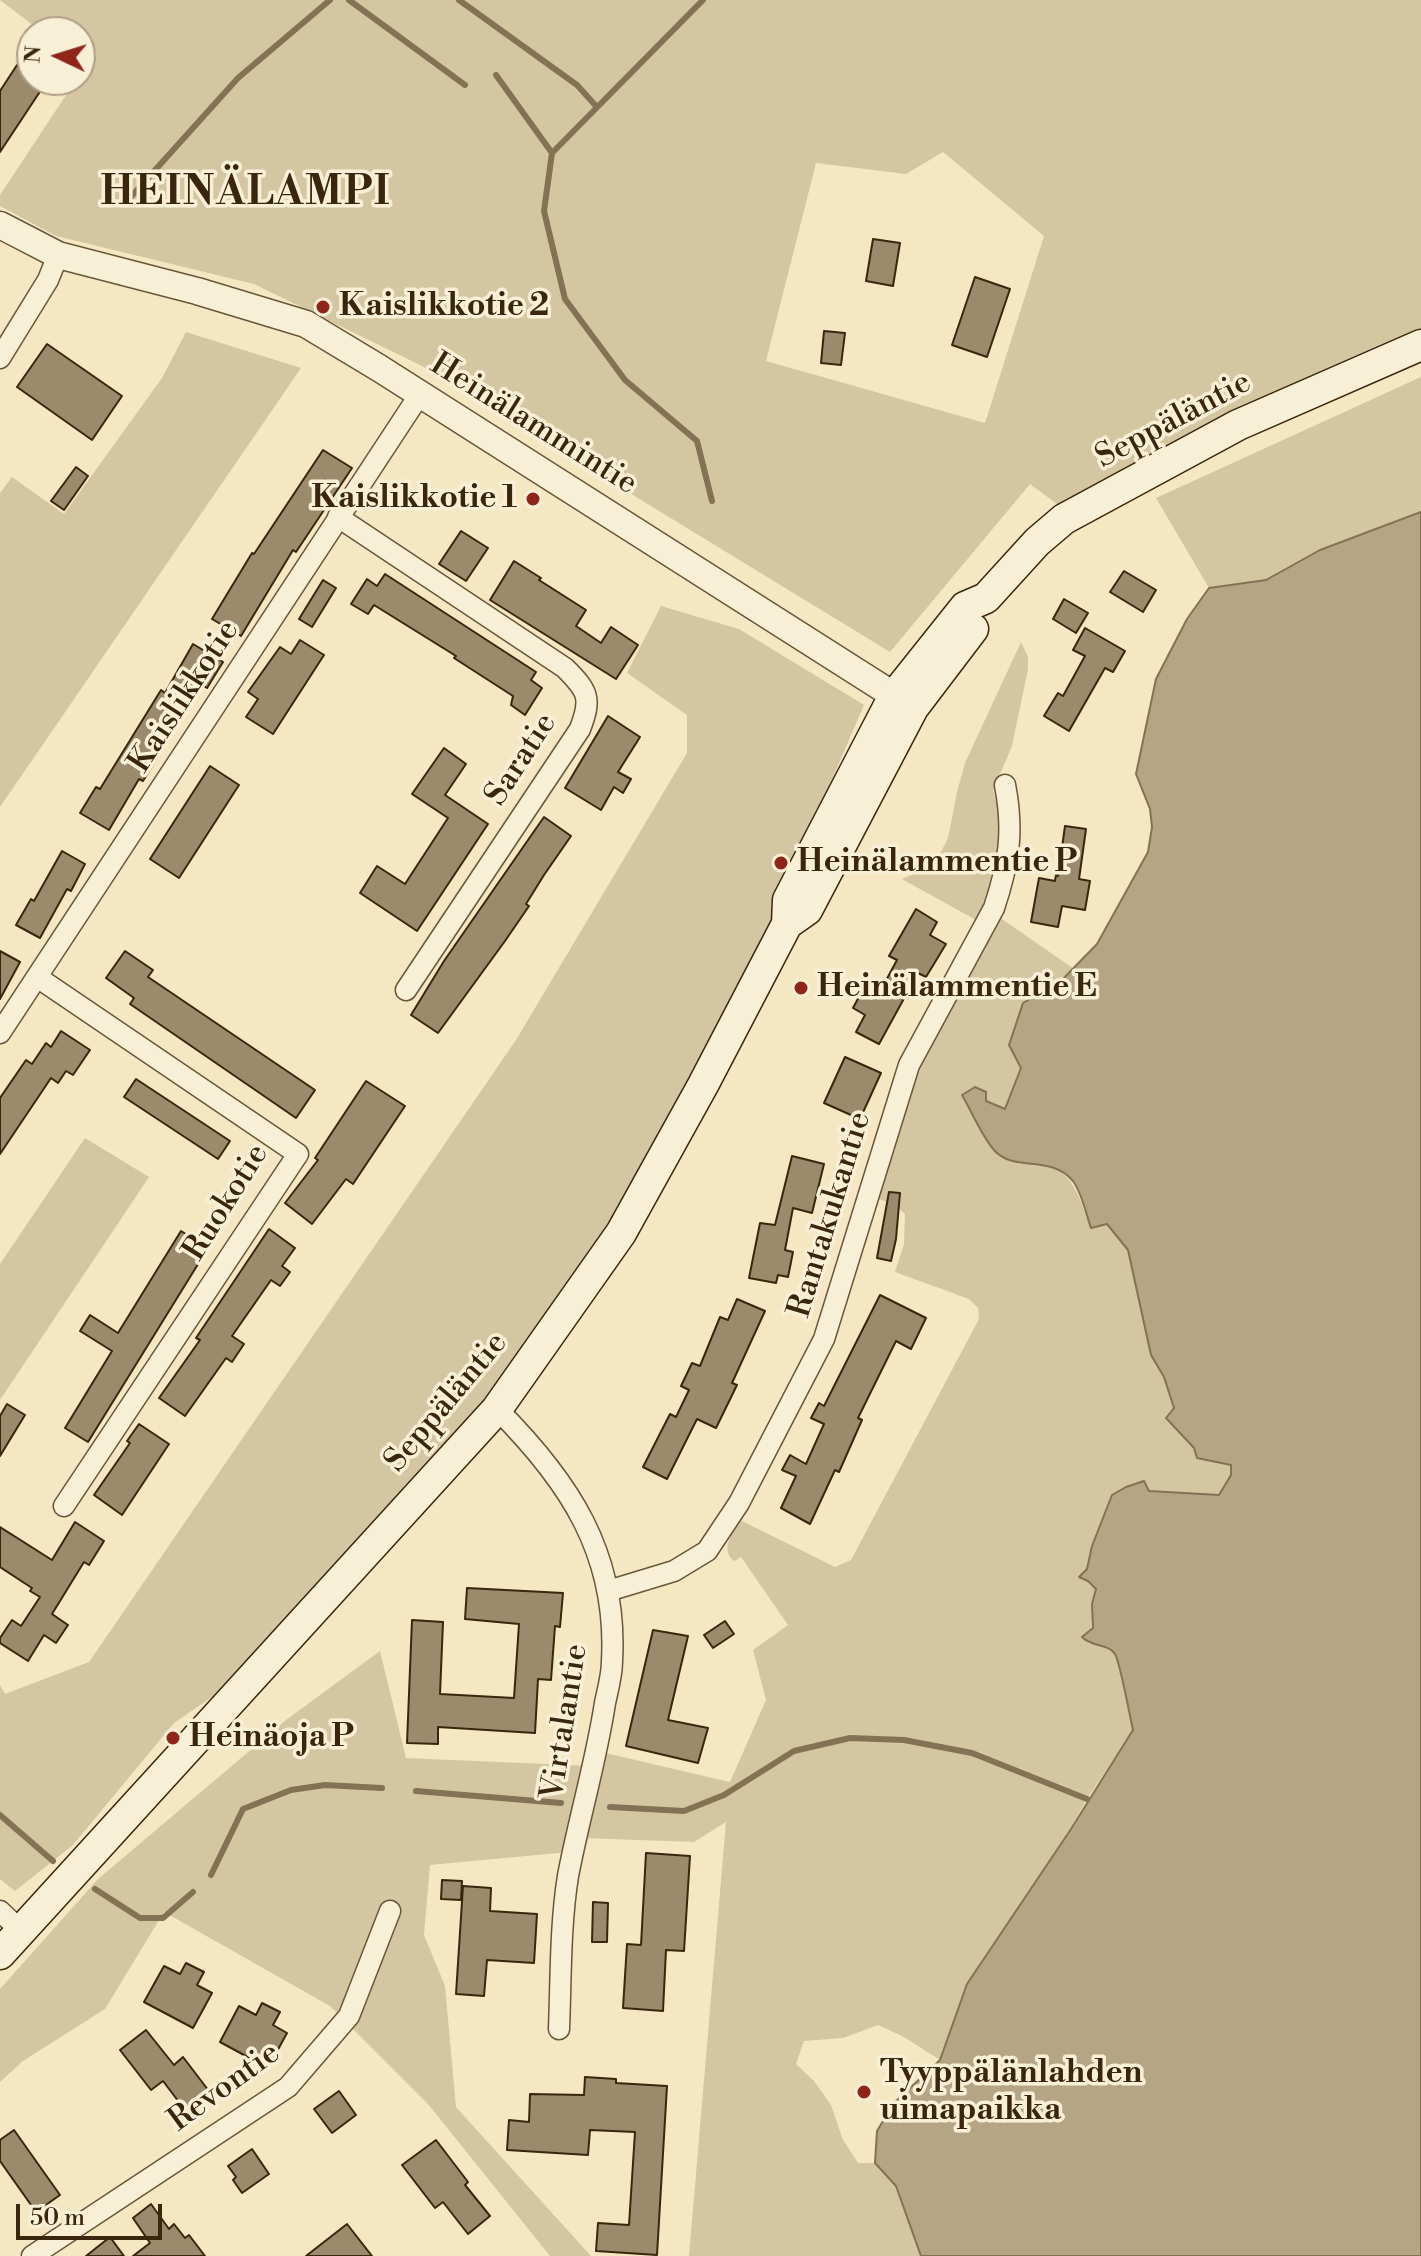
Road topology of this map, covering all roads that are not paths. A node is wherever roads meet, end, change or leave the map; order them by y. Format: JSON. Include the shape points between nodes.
{"nodes":[{"id":1,"x":0,"y":225,"type":"edge"},
{"id":2,"x":58,"y":255,"type":"junction"},
{"id":3,"x":1421,"y":345,"type":"edge"},
{"id":4,"x":0,"y":358,"type":"edge"},
{"id":5,"x":420,"y":394,"type":"junction"},
{"id":6,"x":338,"y":517,"type":"junction"},
{"id":7,"x":904,"y":702,"type":"junction"},
{"id":8,"x":1005,"y":785,"type":"dead end"},
{"id":9,"x":37,"y":977,"type":"junction"},
{"id":10,"x":406,"y":990,"type":"dead end"},
{"id":11,"x":0,"y":1033,"type":"edge"},
{"id":12,"x":497,"y":1409,"type":"junction"},
{"id":13,"x":64,"y":1506,"type":"dead end"},
{"id":14,"x":608,"y":1591,"type":"junction"},
{"id":15,"x":390,"y":1911,"type":"dead end"},
{"id":16,"x":11,"y":1921,"type":"edge"},
{"id":17,"x":0,"y":1954,"type":"edge"},
{"id":18,"x":559,"y":2029,"type":"dead end"},
{"id":19,"x":32,"y":2256,"type":"edge"}],
"edges":[{"from":1,"to":2,"type":"street","name":"Heinälammintie"},
{"from":2,"to":4,"type":"street"},
{"from":2,"to":5,"type":"street","name":"Heinälammintie","via":[[306,324]]},
{"from":3,"to":7,"type":"main road","name":"Seppäläntie","via":[[1238,425],[1064,519],[986,598],[965,607]]},
{"from":5,"to":6,"type":"street","name":"Kaislikkotie"},
{"from":5,"to":7,"type":"street","name":"Heinälammintie"},
{"from":6,"to":9,"type":"street","name":"Kaislikkotie"},
{"from":6,"to":10,"type":"street","name":"Saratie","via":[[565,668],[588,696],[580,729]]},
{"from":7,"to":12,"type":"main road","name":"Seppäläntie","via":[[788,900],[787,924],[621,1233]]},
{"from":8,"to":14,"type":"street","name":"Rantakukantie","via":[[1011,816],[1003,883],[909,1065],[824,1339],[739,1503],[707,1551],[674,1571]]},
{"from":9,"to":11,"type":"street","name":"Kaislikkotie"},
{"from":9,"to":13,"type":"street","name":"Ruokotie","via":[[298,1154]]},
{"from":12,"to":14,"type":"street","name":"Virtalantie","via":[[571,1496]]},
{"from":12,"to":16,"type":"main road","name":"Seppäläntie","via":[[78,1868]]},
{"from":14,"to":18,"type":"street","name":"Virtalantie","via":[[612,1661],[566,1892]]},
{"from":15,"to":19,"type":"street","name":"Revontie","via":[[349,2016],[288,2087]]},
{"from":16,"to":17,"type":"main road","name":"Seppäläntie"}]}
